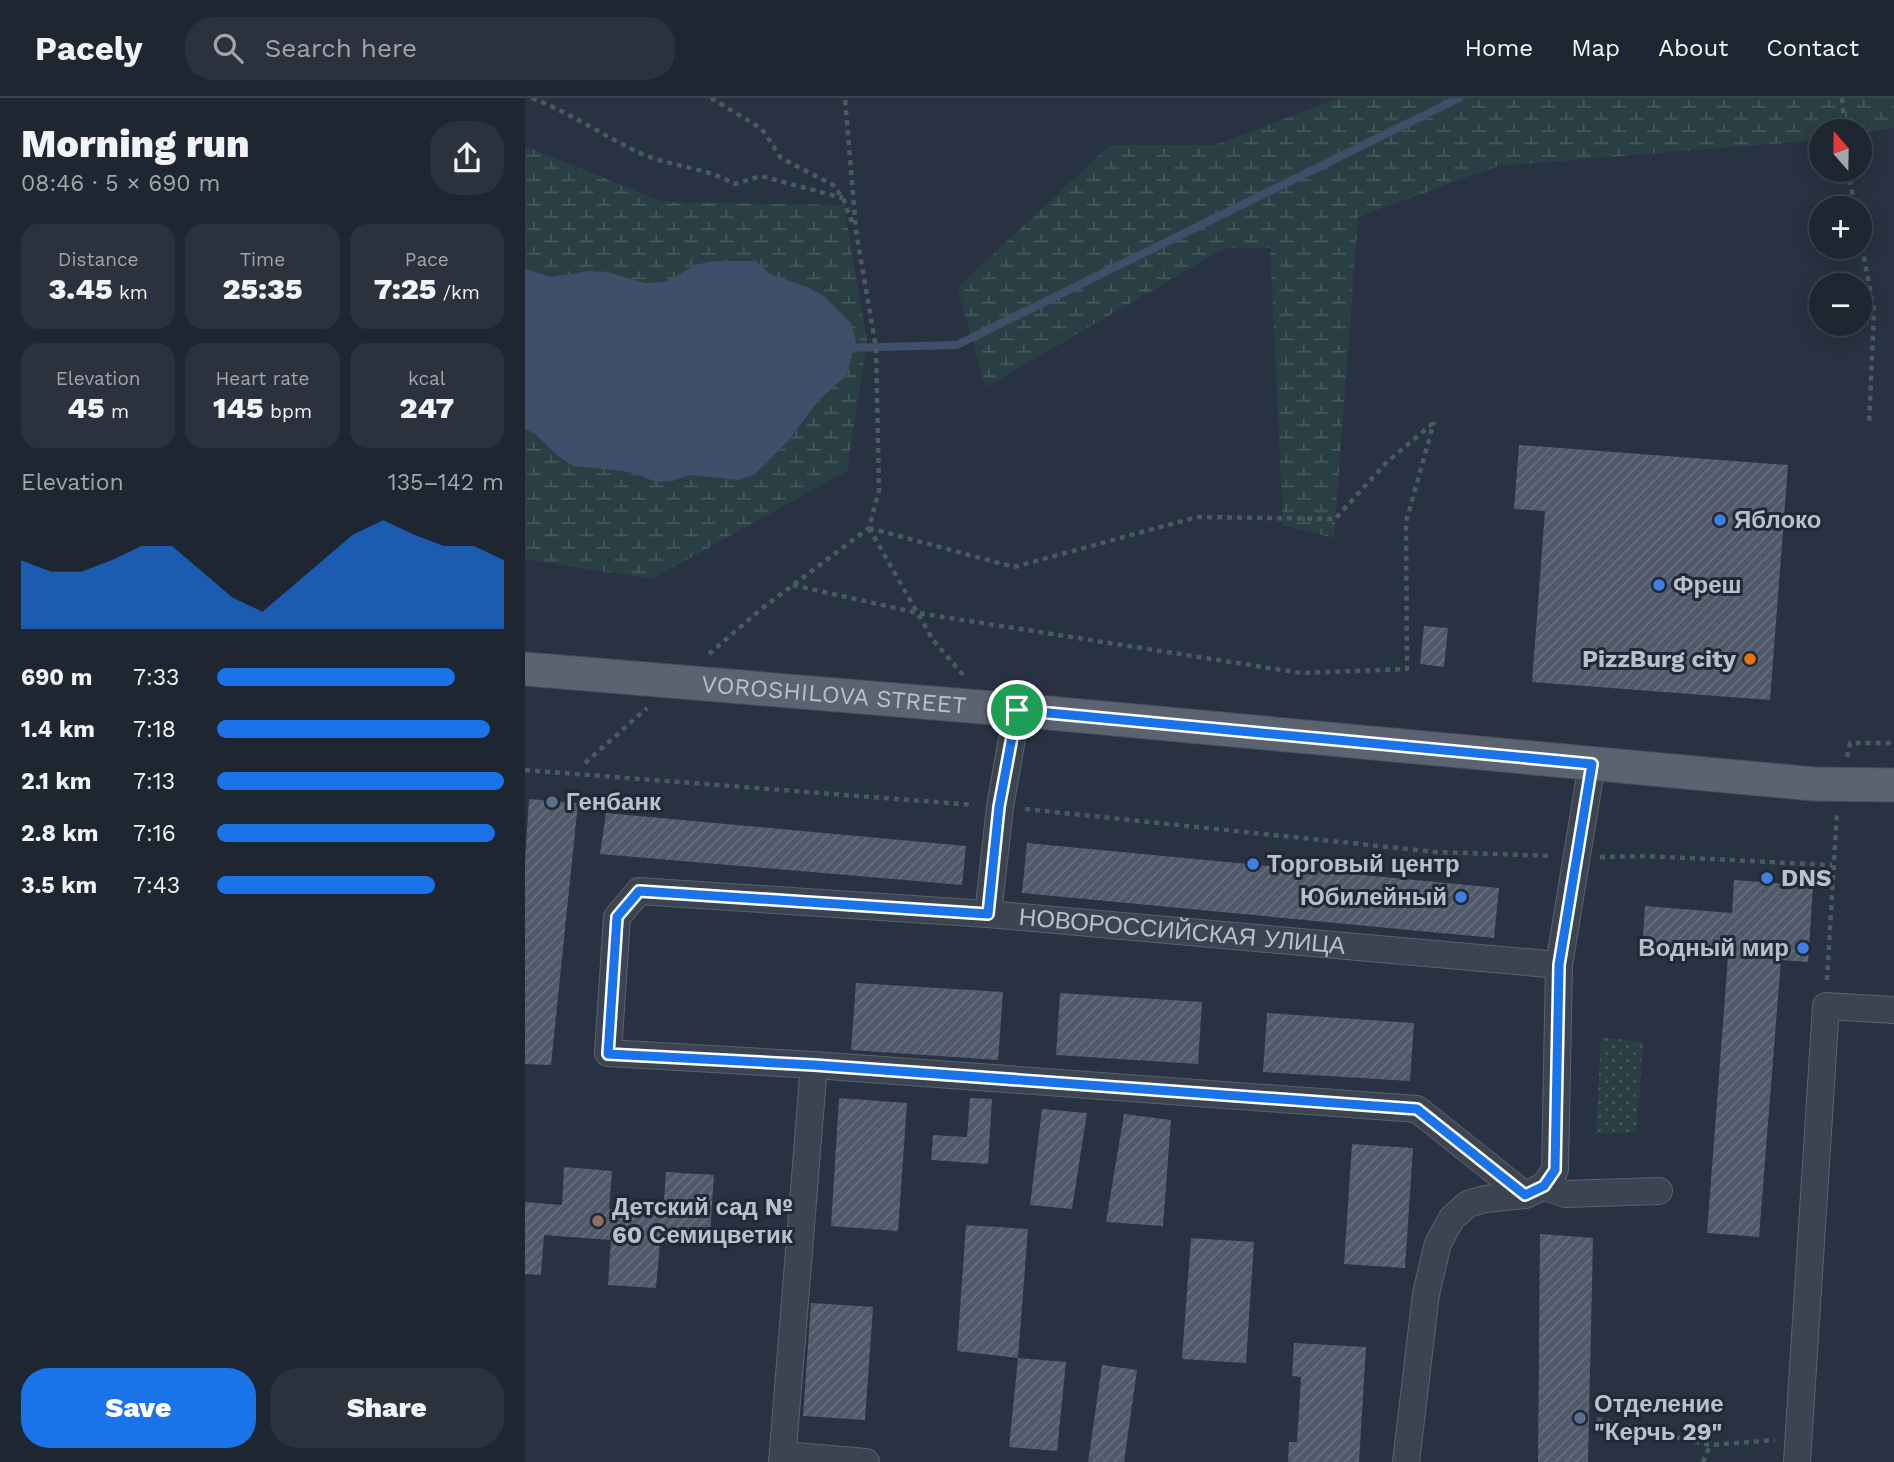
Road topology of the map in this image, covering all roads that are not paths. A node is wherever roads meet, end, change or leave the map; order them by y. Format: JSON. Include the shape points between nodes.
{"nodes":[{"id":1,"x":525,"y":669,"type":"edge"},
{"id":2,"x":1017,"y":710,"type":"junction"},
{"id":3,"x":1592,"y":764,"type":"junction"},
{"id":4,"x":1894,"y":785,"type":"edge"},
{"id":5,"x":988,"y":914,"type":"junction"},
{"id":6,"x":1559,"y":965,"type":"junction"},
{"id":7,"x":1894,"y":1010,"type":"edge"},
{"id":8,"x":814,"y":1065,"type":"junction"},
{"id":9,"x":1534,"y":1191,"type":"junction"},
{"id":10,"x":1659,"y":1191,"type":"dead end"},
{"id":11,"x":1798,"y":1450,"type":"edge"},
{"id":12,"x":782,"y":1458,"type":"edge"},
{"id":13,"x":866,"y":1462,"type":"edge"},
{"id":14,"x":1406,"y":1462,"type":"edge"}],
"edges":[{"from":1,"to":2,"type":"main road","name":"VOROSHILOVA STREET"},
{"from":2,"to":3,"type":"main road","name":"VOROSHILOVA STREET"},
{"from":2,"to":5,"type":"street","via":[[999,807]]},
{"from":3,"to":4,"type":"main road","name":"VOROSHILOVA STREET","via":[[1814,784]]},
{"from":3,"to":6,"type":"street"},
{"from":5,"to":6,"type":"street","name":"НОВОРОССИЙСКАЯ УЛИЦА"},
{"from":5,"to":8,"type":"street","name":"НОВОРОССИЙСКАЯ УЛИЦА","via":[[639,891],[617,917],[608,1054]]},
{"from":6,"to":9,"type":"street","via":[[1555,1170]]},
{"from":7,"to":11,"type":"street","via":[[1826,1006]]},
{"from":8,"to":9,"type":"street","via":[[1417,1109]]},
{"from":8,"to":12,"type":"street"},
{"from":9,"to":10,"type":"street"},
{"from":9,"to":14,"type":"street","via":[[1468,1204],[1452,1219],[1438,1243],[1426,1294]]},
{"from":12,"to":13,"type":"street"}]}
